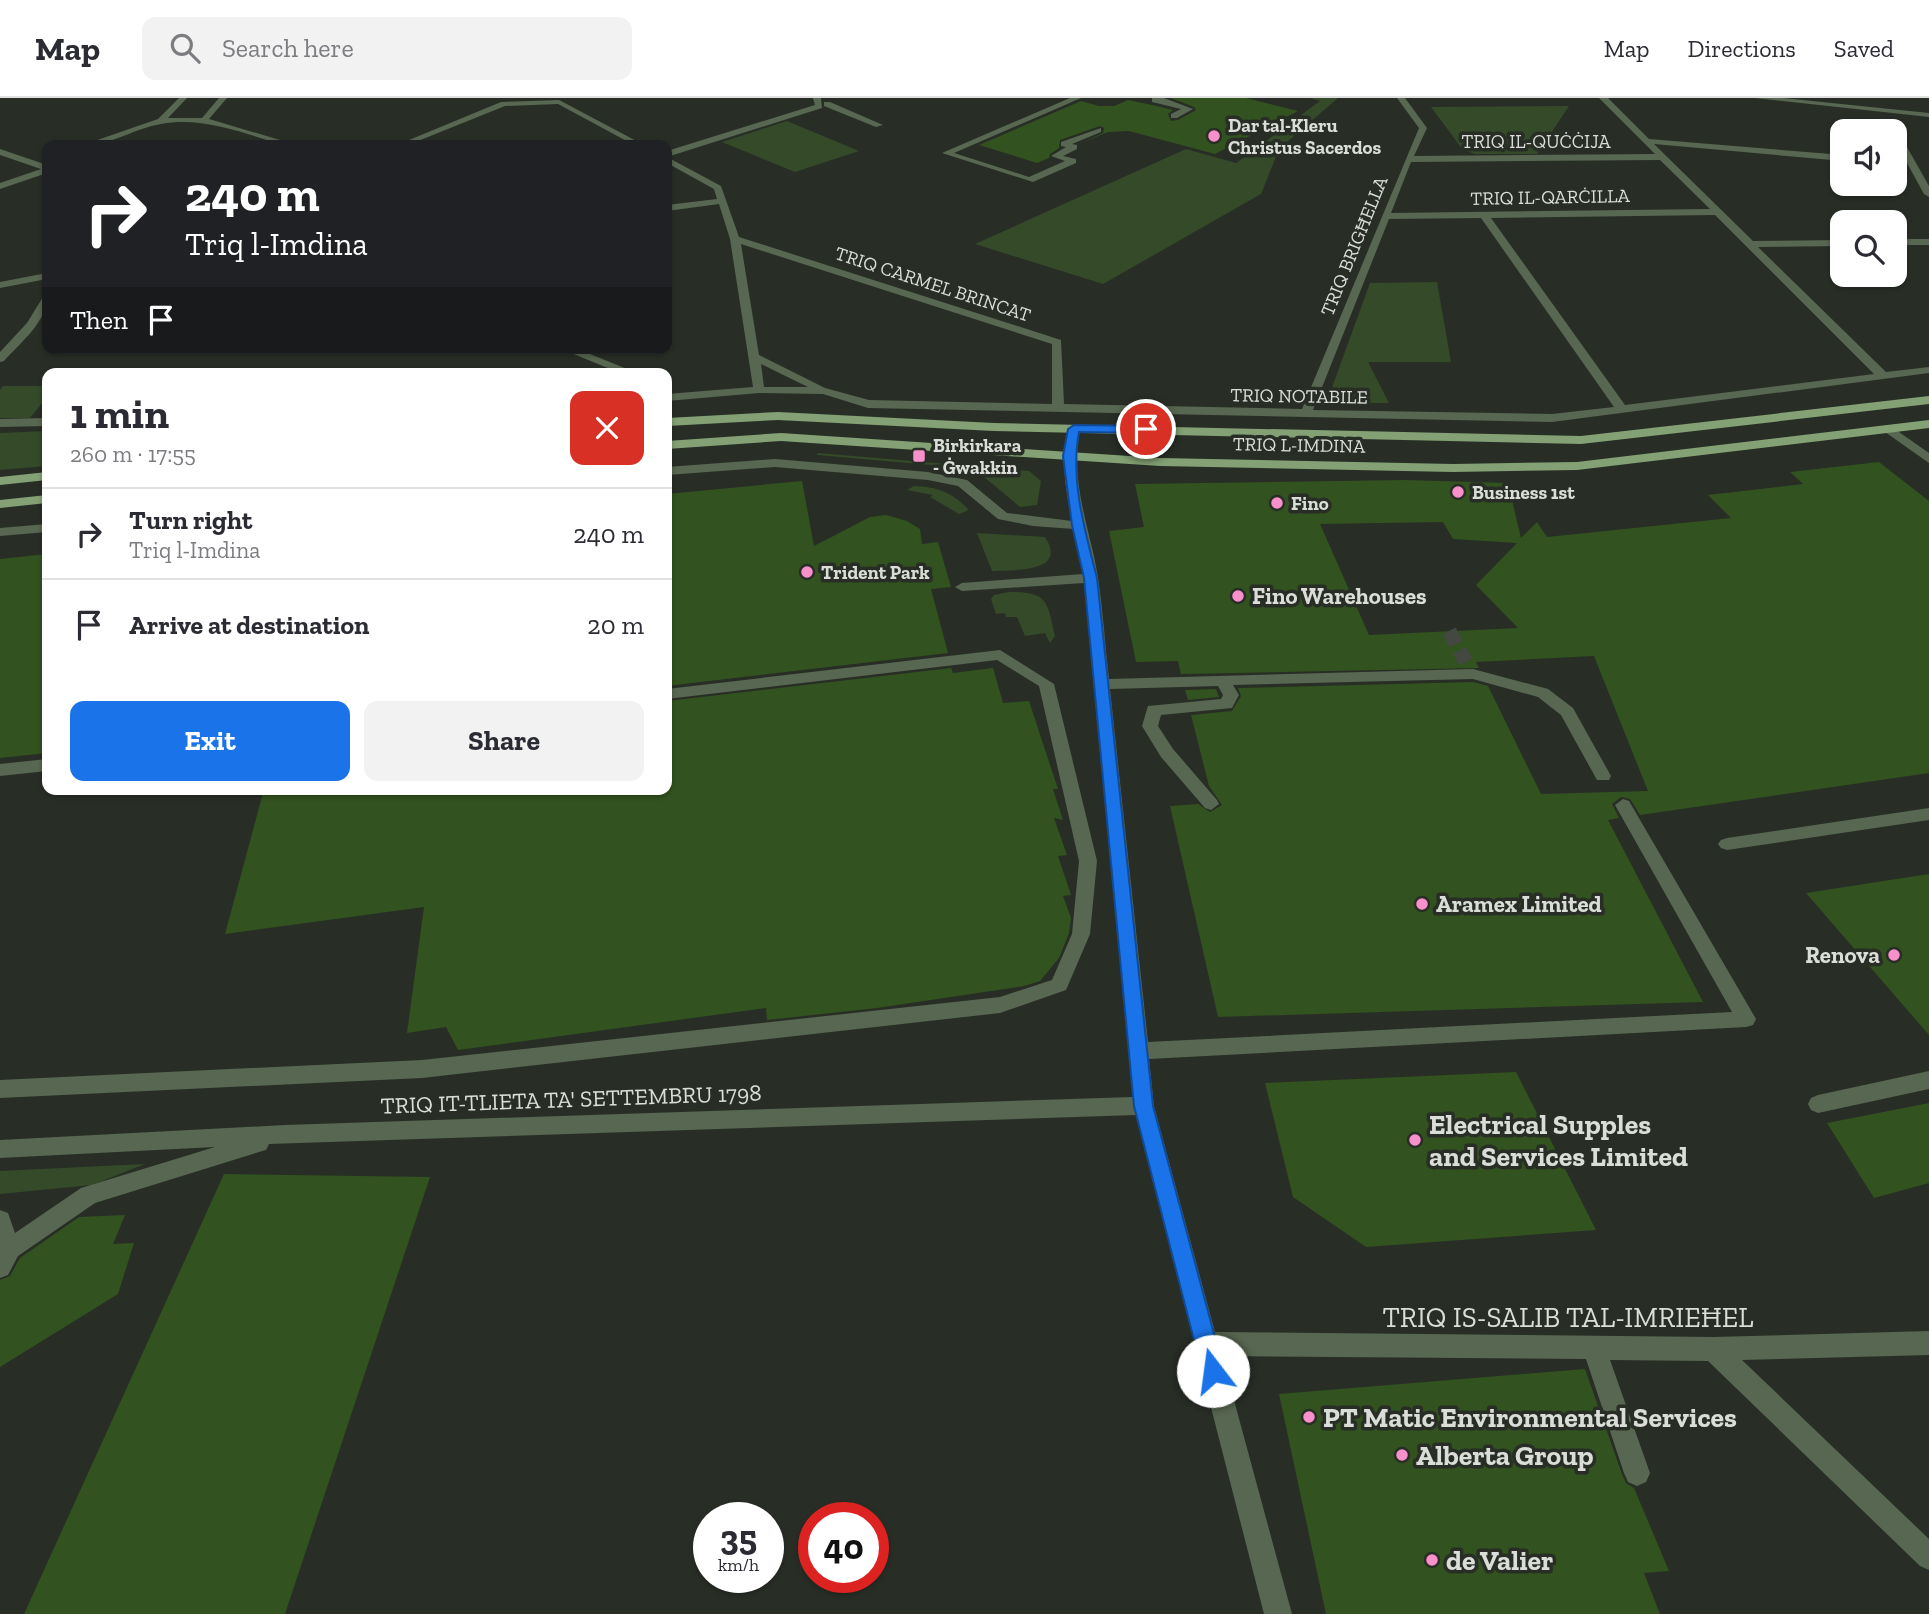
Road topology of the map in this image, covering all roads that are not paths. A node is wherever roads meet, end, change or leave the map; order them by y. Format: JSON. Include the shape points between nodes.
{"nodes":[{"id":1,"x":183,"y":98,"type":"edge"},
{"id":2,"x":223,"y":98,"type":"edge"},
{"id":3,"x":845,"y":98,"type":"edge"},
{"id":4,"x":1077,"y":98,"type":"edge"},
{"id":5,"x":1160,"y":98,"type":"edge"},
{"id":6,"x":1401,"y":98,"type":"edge"},
{"id":7,"x":1603,"y":98,"type":"edge"},
{"id":8,"x":1759,"y":98,"type":"edge"},
{"id":9,"x":1885,"y":98,"type":"edge"},
{"id":10,"x":559,"y":100,"type":"edge"},
{"id":11,"x":505,"y":101,"type":"edge"},
{"id":12,"x":821,"y":103,"type":"edge"},
{"id":13,"x":1883,"y":110,"type":"junction"},
{"id":14,"x":1929,"y":115,"type":"edge"},
{"id":15,"x":1174,"y":116,"type":"dead end"},
{"id":16,"x":1888,"y":119,"type":"edge"},
{"id":17,"x":204,"y":120,"type":"junction"},
{"id":18,"x":161,"y":121,"type":"junction"},
{"id":19,"x":879,"y":125,"type":"dead end"},
{"id":20,"x":1098,"y":130,"type":"dead end"},
{"id":21,"x":102,"y":140,"type":"edge"},
{"id":22,"x":275,"y":140,"type":"edge"},
{"id":23,"x":413,"y":140,"type":"edge"},
{"id":24,"x":631,"y":140,"type":"edge"},
{"id":25,"x":1647,"y":141,"type":"junction"},
{"id":26,"x":0,"y":152,"type":"edge"},
{"id":27,"x":672,"y":152,"type":"edge"},
{"id":28,"x":1907,"y":155,"type":"edge"},
{"id":29,"x":1830,"y":157,"type":"edge"},
{"id":30,"x":1664,"y":158,"type":"junction"},
{"id":31,"x":1408,"y":159,"type":"junction"},
{"id":32,"x":42,"y":160,"type":"edge"},
{"id":33,"x":33,"y":163,"type":"junction"},
{"id":34,"x":672,"y":163,"type":"edge"},
{"id":35,"x":1907,"y":163,"type":"edge"},
{"id":36,"x":1912,"y":164,"type":"junction"},
{"id":37,"x":1929,"y":165,"type":"edge"},
{"id":38,"x":42,"y":167,"type":"edge"},
{"id":39,"x":42,"y":171,"type":"edge"},
{"id":40,"x":0,"y":186,"type":"edge"},
{"id":41,"x":1929,"y":194,"type":"edge"},
{"id":42,"x":722,"y":201,"type":"junction"},
{"id":43,"x":672,"y":207,"type":"edge"},
{"id":44,"x":1715,"y":212,"type":"junction"},
{"id":45,"x":1484,"y":215,"type":"junction"},
{"id":46,"x":1385,"y":216,"type":"junction"},
{"id":47,"x":735,"y":239,"type":"junction"},
{"id":48,"x":1907,"y":242,"type":"edge"},
{"id":49,"x":1929,"y":242,"type":"edge"},
{"id":50,"x":1830,"y":243,"type":"edge"},
{"id":51,"x":1749,"y":244,"type":"junction"},
{"id":52,"x":42,"y":277,"type":"edge"},
{"id":53,"x":0,"y":285,"type":"edge"},
{"id":54,"x":42,"y":307,"type":"edge"},
{"id":55,"x":31,"y":325,"type":"junction"},
{"id":56,"x":42,"y":326,"type":"edge"},
{"id":57,"x":580,"y":354,"type":"edge"},
{"id":58,"x":756,"y":358,"type":"junction"},
{"id":59,"x":0,"y":359,"type":"edge"},
{"id":60,"x":618,"y":368,"type":"edge"},
{"id":61,"x":1929,"y":370,"type":"edge"},
{"id":62,"x":1882,"y":376,"type":"junction"},
{"id":63,"x":672,"y":388,"type":"edge"},
{"id":64,"x":760,"y":390,"type":"junction"},
{"id":65,"x":824,"y":391,"type":"junction"},
{"id":66,"x":698,"y":397,"type":"junction"},
{"id":67,"x":672,"y":398,"type":"edge"},
{"id":68,"x":1929,"y":400,"type":"edge"},
{"id":69,"x":1058,"y":408,"type":"junction"},
{"id":70,"x":1622,"y":410,"type":"junction"},
{"id":71,"x":1306,"y":413,"type":"junction"},
{"id":72,"x":42,"y":422,"type":"edge"},
{"id":73,"x":672,"y":422,"type":"edge"},
{"id":74,"x":0,"y":423,"type":"edge"},
{"id":75,"x":1929,"y":424,"type":"edge"},
{"id":76,"x":1074,"y":429,"type":"junction"},
{"id":77,"x":1889,"y":429,"type":"junction"},
{"id":78,"x":672,"y":445,"type":"edge"},
{"id":79,"x":1069,"y":456,"type":"junction"},
{"id":80,"x":1929,"y":459,"type":"edge"},
{"id":81,"x":672,"y":471,"type":"edge"},
{"id":82,"x":42,"y":477,"type":"edge"},
{"id":83,"x":0,"y":481,"type":"edge"},
{"id":84,"x":42,"y":500,"type":"edge"},
{"id":85,"x":0,"y":504,"type":"edge"},
{"id":86,"x":1078,"y":525,"type":"junction"},
{"id":87,"x":42,"y":528,"type":"edge"},
{"id":88,"x":0,"y":532,"type":"edge"},
{"id":89,"x":1091,"y":578,"type":"junction"},
{"id":90,"x":962,"y":587,"type":"dead end"},
{"id":91,"x":1223,"y":682,"type":"junction"},
{"id":92,"x":1101,"y":684,"type":"junction"},
{"id":93,"x":672,"y":693,"type":"edge"},
{"id":94,"x":42,"y":766,"type":"edge"},
{"id":95,"x":0,"y":771,"type":"edge"},
{"id":96,"x":1603,"y":776,"type":"dead end"},
{"id":97,"x":1211,"y":804,"type":"dead end"},
{"id":98,"x":1623,"y":805,"type":"dead end"},
{"id":99,"x":1929,"y":814,"type":"edge"},
{"id":100,"x":1727,"y":844,"type":"dead end"},
{"id":101,"x":1138,"y":1051,"type":"junction"},
{"id":102,"x":1929,"y":1080,"type":"edge"},
{"id":103,"x":0,"y":1089,"type":"edge"},
{"id":104,"x":1818,"y":1104,"type":"dead end"},
{"id":105,"x":1144,"y":1106,"type":"junction"},
{"id":106,"x":285,"y":1134,"type":"junction"},
{"id":107,"x":0,"y":1149,"type":"edge"},
{"id":108,"x":0,"y":1220,"type":"edge"},
{"id":109,"x":5,"y":1258,"type":"edge"},
{"id":110,"x":1929,"y":1343,"type":"edge"},
{"id":111,"x":1206,"y":1344,"type":"junction"},
{"id":112,"x":1594,"y":1349,"type":"junction"},
{"id":113,"x":1713,"y":1349,"type":"junction"},
{"id":114,"x":1637,"y":1473,"type":"dead end"},
{"id":115,"x":1929,"y":1557,"type":"edge"},
{"id":116,"x":1278,"y":1614,"type":"edge"}],
"edges":[{"from":1,"to":18,"type":"street"},
{"from":2,"to":17,"type":"street"},
{"from":3,"to":12,"type":"street"},
{"from":4,"to":20,"type":"street","via":[[946,153],[1030,180],[1073,161],[1055,156],[1074,147],[1064,144]]},
{"from":5,"to":15,"type":"street","via":[[1155,100],[1189,109]]},
{"from":6,"to":31,"type":"street","name":"TRIQ BRIGĦELLA","via":[[1423,128]]},
{"from":7,"to":25,"type":"street"},
{"from":8,"to":13,"type":"street"},
{"from":9,"to":13,"type":"street"},
{"from":10,"to":11,"type":"street"},
{"from":10,"to":24,"type":"street"},
{"from":11,"to":23,"type":"street"},
{"from":12,"to":19,"type":"street"},
{"from":12,"to":27,"type":"street"},
{"from":13,"to":14,"type":"street"},
{"from":13,"to":16,"type":"street"},
{"from":17,"to":18,"type":"street"},
{"from":17,"to":22,"type":"street"},
{"from":18,"to":21,"type":"street"},
{"from":25,"to":29,"type":"street"},
{"from":25,"to":30,"type":"street"},
{"from":26,"to":33,"type":"street"},
{"from":28,"to":36,"type":"street"},
{"from":30,"to":31,"type":"street","name":"TRIQ IL-QUĊĊIJA"},
{"from":30,"to":44,"type":"street"},
{"from":31,"to":46,"type":"street","name":"TRIQ BRIGĦELLA"},
{"from":32,"to":33,"type":"street"},
{"from":33,"to":38,"type":"street"},
{"from":34,"to":42,"type":"street","via":[[718,188]]},
{"from":35,"to":36,"type":"street"},
{"from":36,"to":37,"type":"street"},
{"from":36,"to":41,"type":"street"},
{"from":39,"to":40,"type":"street"},
{"from":42,"to":43,"type":"street"},
{"from":42,"to":47,"type":"street"},
{"from":44,"to":45,"type":"street","name":"TRIQ IL-QARĊILLA"},
{"from":44,"to":51,"type":"street"},
{"from":45,"to":46,"type":"street","name":"TRIQ IL-QARĊILLA"},
{"from":45,"to":70,"type":"street"},
{"from":46,"to":71,"type":"street","name":"TRIQ BRIGĦELLA"},
{"from":47,"to":58,"type":"street"},
{"from":47,"to":69,"type":"street","name":"TRIQ CARMEL BRINCAT","via":[[1057,342]]},
{"from":48,"to":49,"type":"street"},
{"from":50,"to":51,"type":"street"},
{"from":51,"to":62,"type":"street"},
{"from":52,"to":53,"type":"street"},
{"from":54,"to":55,"type":"street"},
{"from":55,"to":56,"type":"street"},
{"from":55,"to":59,"type":"street"},
{"from":57,"to":60,"type":"street"},
{"from":58,"to":64,"type":"street"},
{"from":58,"to":65,"type":"street"},
{"from":61,"to":62,"type":"street","name":"TRIQ NOTABILE"},
{"from":62,"to":70,"type":"street","name":"TRIQ NOTABILE"},
{"from":63,"to":66,"type":"street"},
{"from":64,"to":65,"type":"street","name":"TRIQ NOTABILE"},
{"from":64,"to":66,"type":"street","name":"TRIQ NOTABILE"},
{"from":65,"to":69,"type":"street","name":"TRIQ NOTABILE","via":[[868,404]]},
{"from":66,"to":67,"type":"street","name":"TRIQ NOTABILE"},
{"from":68,"to":76,"type":"main road","name":"TRIQ L-IMDINA","via":[[1581,440]]},
{"from":69,"to":71,"type":"street","name":"TRIQ NOTABILE"},
{"from":70,"to":71,"type":"street","name":"TRIQ NOTABILE","via":[[1552,418]]},
{"from":72,"to":74,"type":"street"},
{"from":73,"to":76,"type":"main road","name":"TRIQ L-IMDINA","via":[[778,416]]},
{"from":75,"to":77,"type":"main road","name":"TRIQ L-IMDINA"},
{"from":76,"to":79,"type":"street"},
{"from":77,"to":79,"type":"main road","name":"TRIQ L-IMDINA","via":[[1577,466],[1439,468]]},
{"from":77,"to":80,"type":"street"},
{"from":78,"to":79,"type":"main road","name":"TRIQ L-IMDINA","via":[[781,437]]},
{"from":79,"to":86,"type":"street"},
{"from":81,"to":86,"type":"street","via":[[775,463],[928,476],[962,483],[1003,516]]},
{"from":82,"to":83,"type":"main road"},
{"from":84,"to":85,"type":"main road"},
{"from":86,"to":89,"type":"street"},
{"from":87,"to":88,"type":"street"},
{"from":89,"to":90,"type":"street"},
{"from":89,"to":92,"type":"street"},
{"from":91,"to":92,"type":"street"},
{"from":91,"to":96,"type":"street","via":[[1470,668],[1543,693],[1567,712]]},
{"from":91,"to":97,"type":"street","via":[[1231,695],[1226,704],[1154,710],[1150,726]]},
{"from":92,"to":101,"type":"street"},
{"from":93,"to":103,"type":"street","via":[[1000,656],[1046,684],[1088,861],[1081,934],[1059,985],[1000,1005],[422,1069]]},
{"from":94,"to":95,"type":"street"},
{"from":98,"to":101,"type":"street","via":[[1746,1019]]},
{"from":99,"to":100,"type":"street"},
{"from":101,"to":105,"type":"street"},
{"from":102,"to":104,"type":"street"},
{"from":105,"to":106,"type":"street","name":"TRIQ IT-TLIETA TA' SETTEMBRU 1798"},
{"from":105,"to":111,"type":"street"},
{"from":106,"to":107,"type":"street","name":"TRIQ IT-TLIETA TA' SETTEMBRU 1798"},
{"from":106,"to":109,"type":"street","via":[[89,1195]]},
{"from":108,"to":109,"type":"street"},
{"from":110,"to":113,"type":"street","name":"TRIQ IS-SALIB TAL-IMRIEĦEL"},
{"from":111,"to":112,"type":"street","name":"TRIQ IS-SALIB TAL-IMRIEĦEL"},
{"from":111,"to":116,"type":"street"},
{"from":112,"to":113,"type":"street","name":"TRIQ IS-SALIB TAL-IMRIEĦEL"},
{"from":112,"to":114,"type":"street"},
{"from":113,"to":115,"type":"street"}]}
